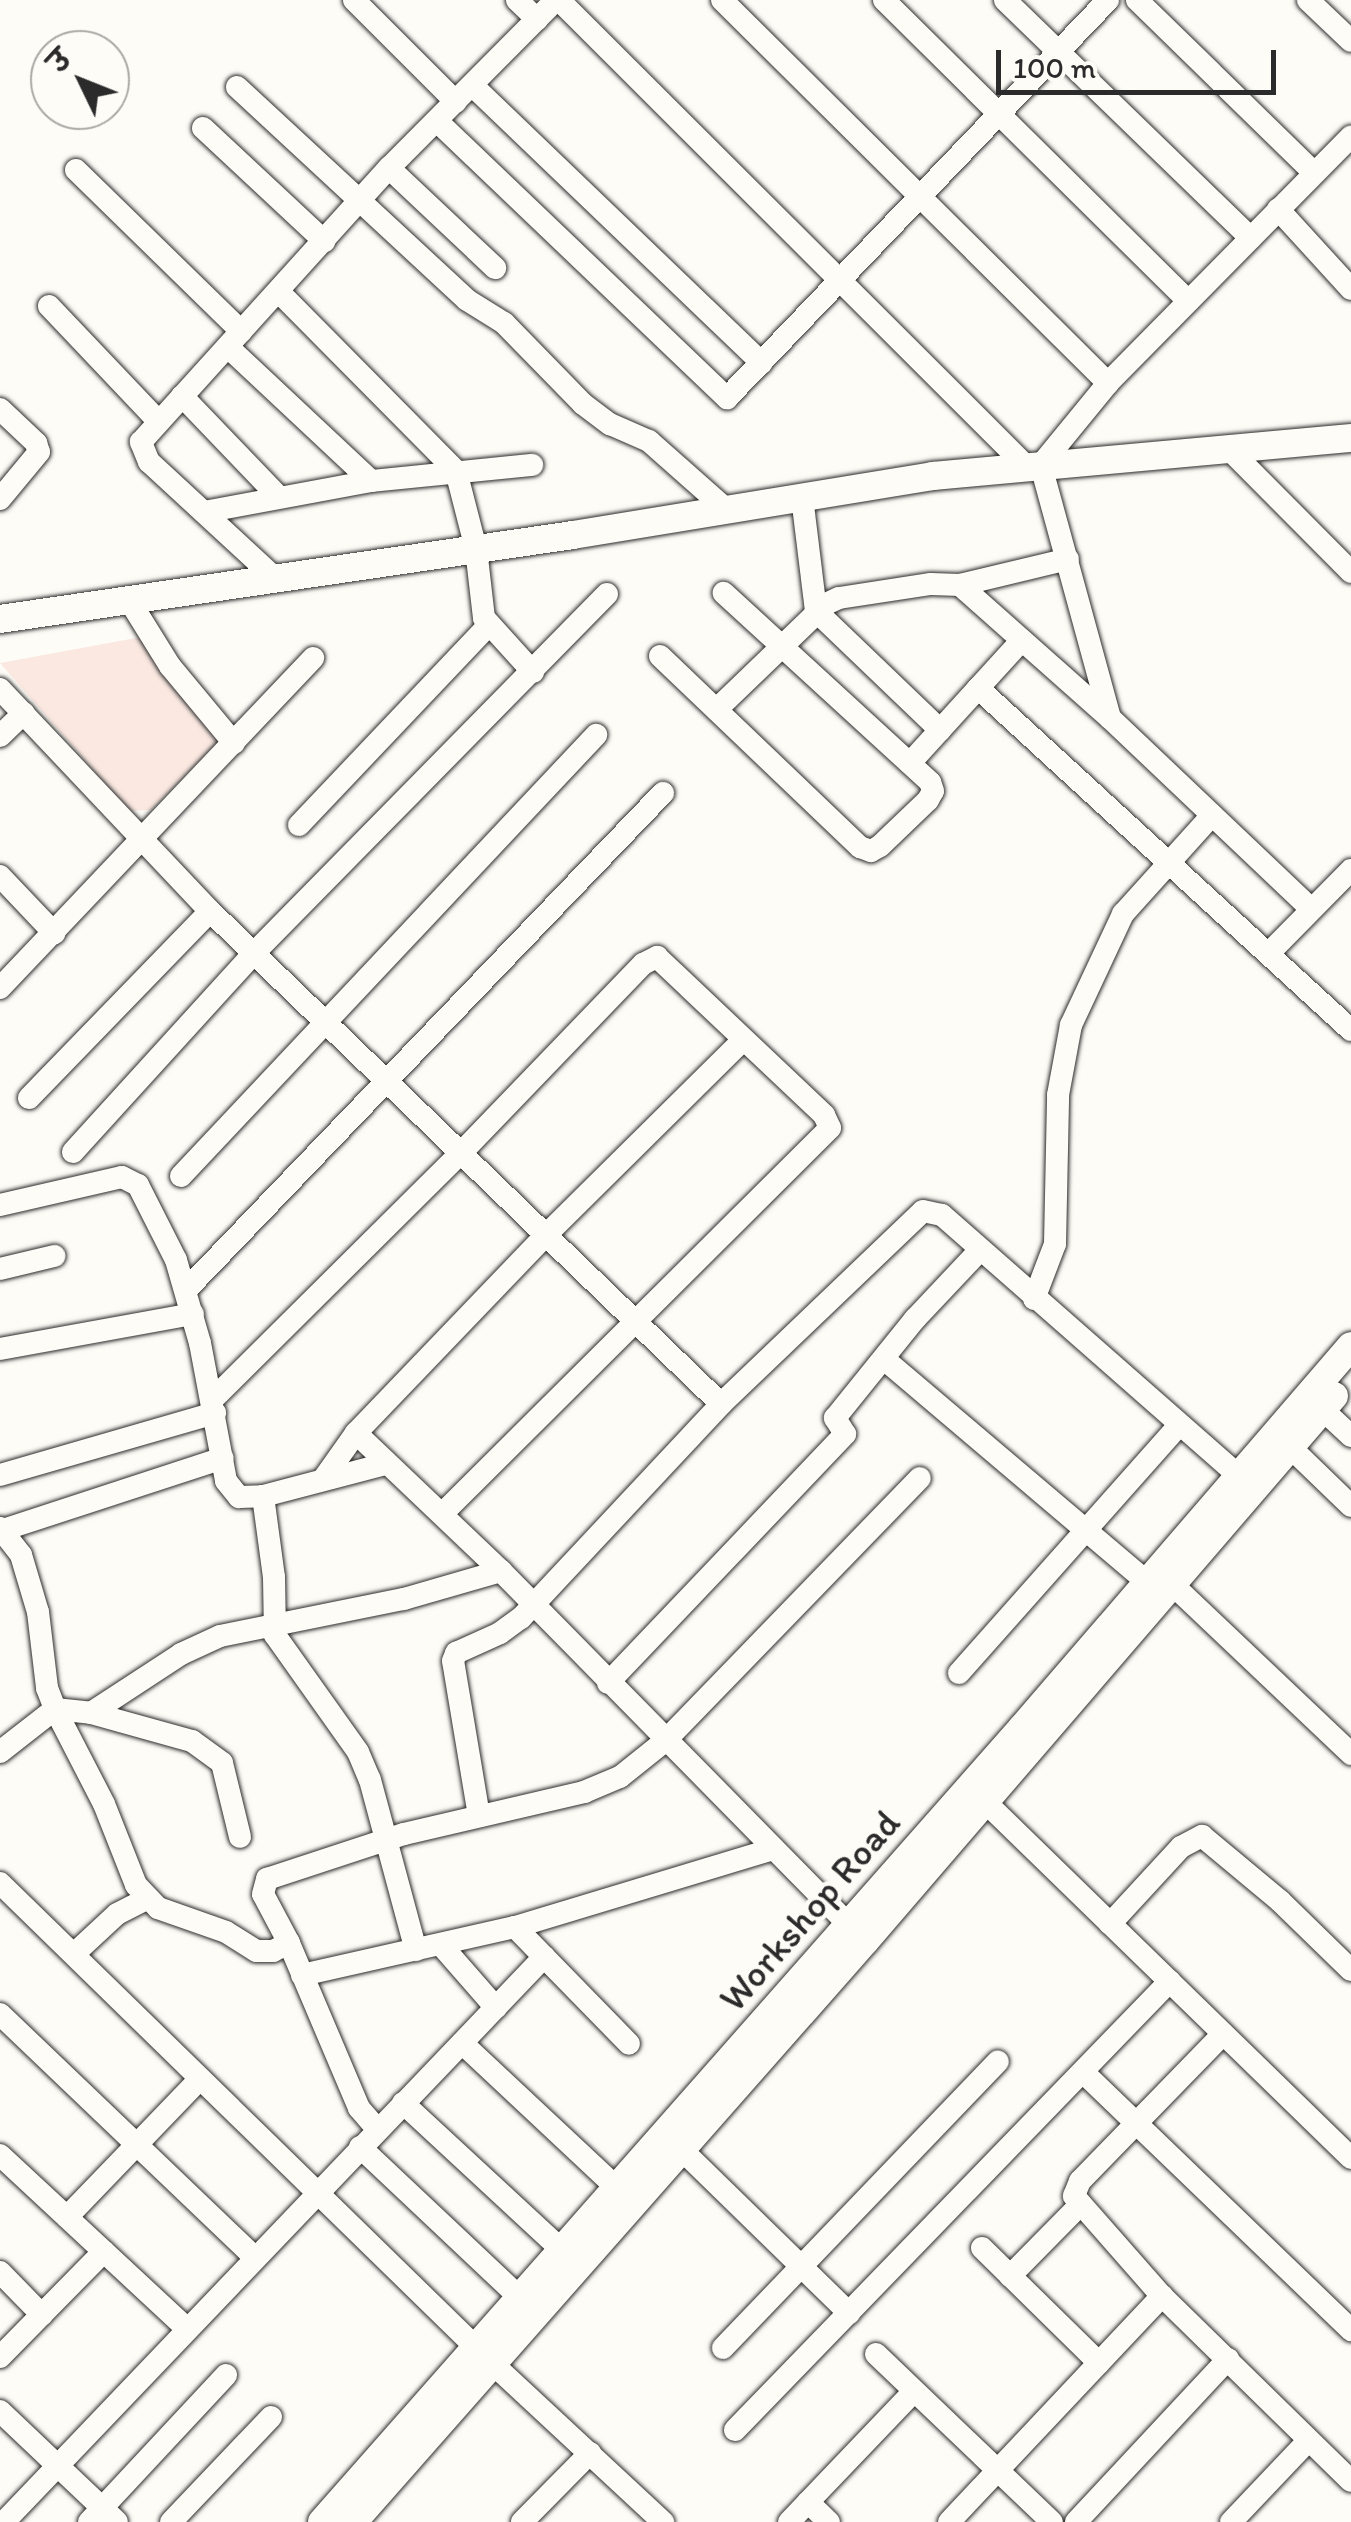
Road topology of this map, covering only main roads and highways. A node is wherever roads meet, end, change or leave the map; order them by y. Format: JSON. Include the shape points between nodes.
{"nodes":[{"id":1,"x":1351,"y":438,"type":"edge"},
{"id":2,"x":0,"y":619,"type":"edge"},
{"id":3,"x":1351,"y":1346,"type":"edge"},
{"id":4,"x":1351,"y":1376,"type":"edge"},
{"id":5,"x":1160,"y":1583,"type":"junction"},
{"id":6,"x":856,"y":1933,"type":"junction"},
{"id":7,"x":486,"y":2356,"type":"junction"},
{"id":8,"x":322,"y":2522,"type":"edge"},
{"id":9,"x":354,"y":2522,"type":"edge"}],
"edges":[{"from":1,"to":2,"type":"main road","via":[[933,476]]},
{"from":3,"to":5,"type":"main road","name":"Workshop Road","via":[[1239,1476]]},
{"from":4,"to":5,"type":"main road","name":"Workshop Road"},
{"from":5,"to":6,"type":"main road","name":"Workshop Road"},
{"from":6,"to":7,"type":"main road","name":"Workshop Road","via":[[681,2149]]},
{"from":6,"to":7,"type":"main road","name":"Workshop Road","via":[[520,2298]]},
{"from":7,"to":8,"type":"main road","name":"Workshop Road"},
{"from":7,"to":9,"type":"main road","name":"Workshop Road"}]}
